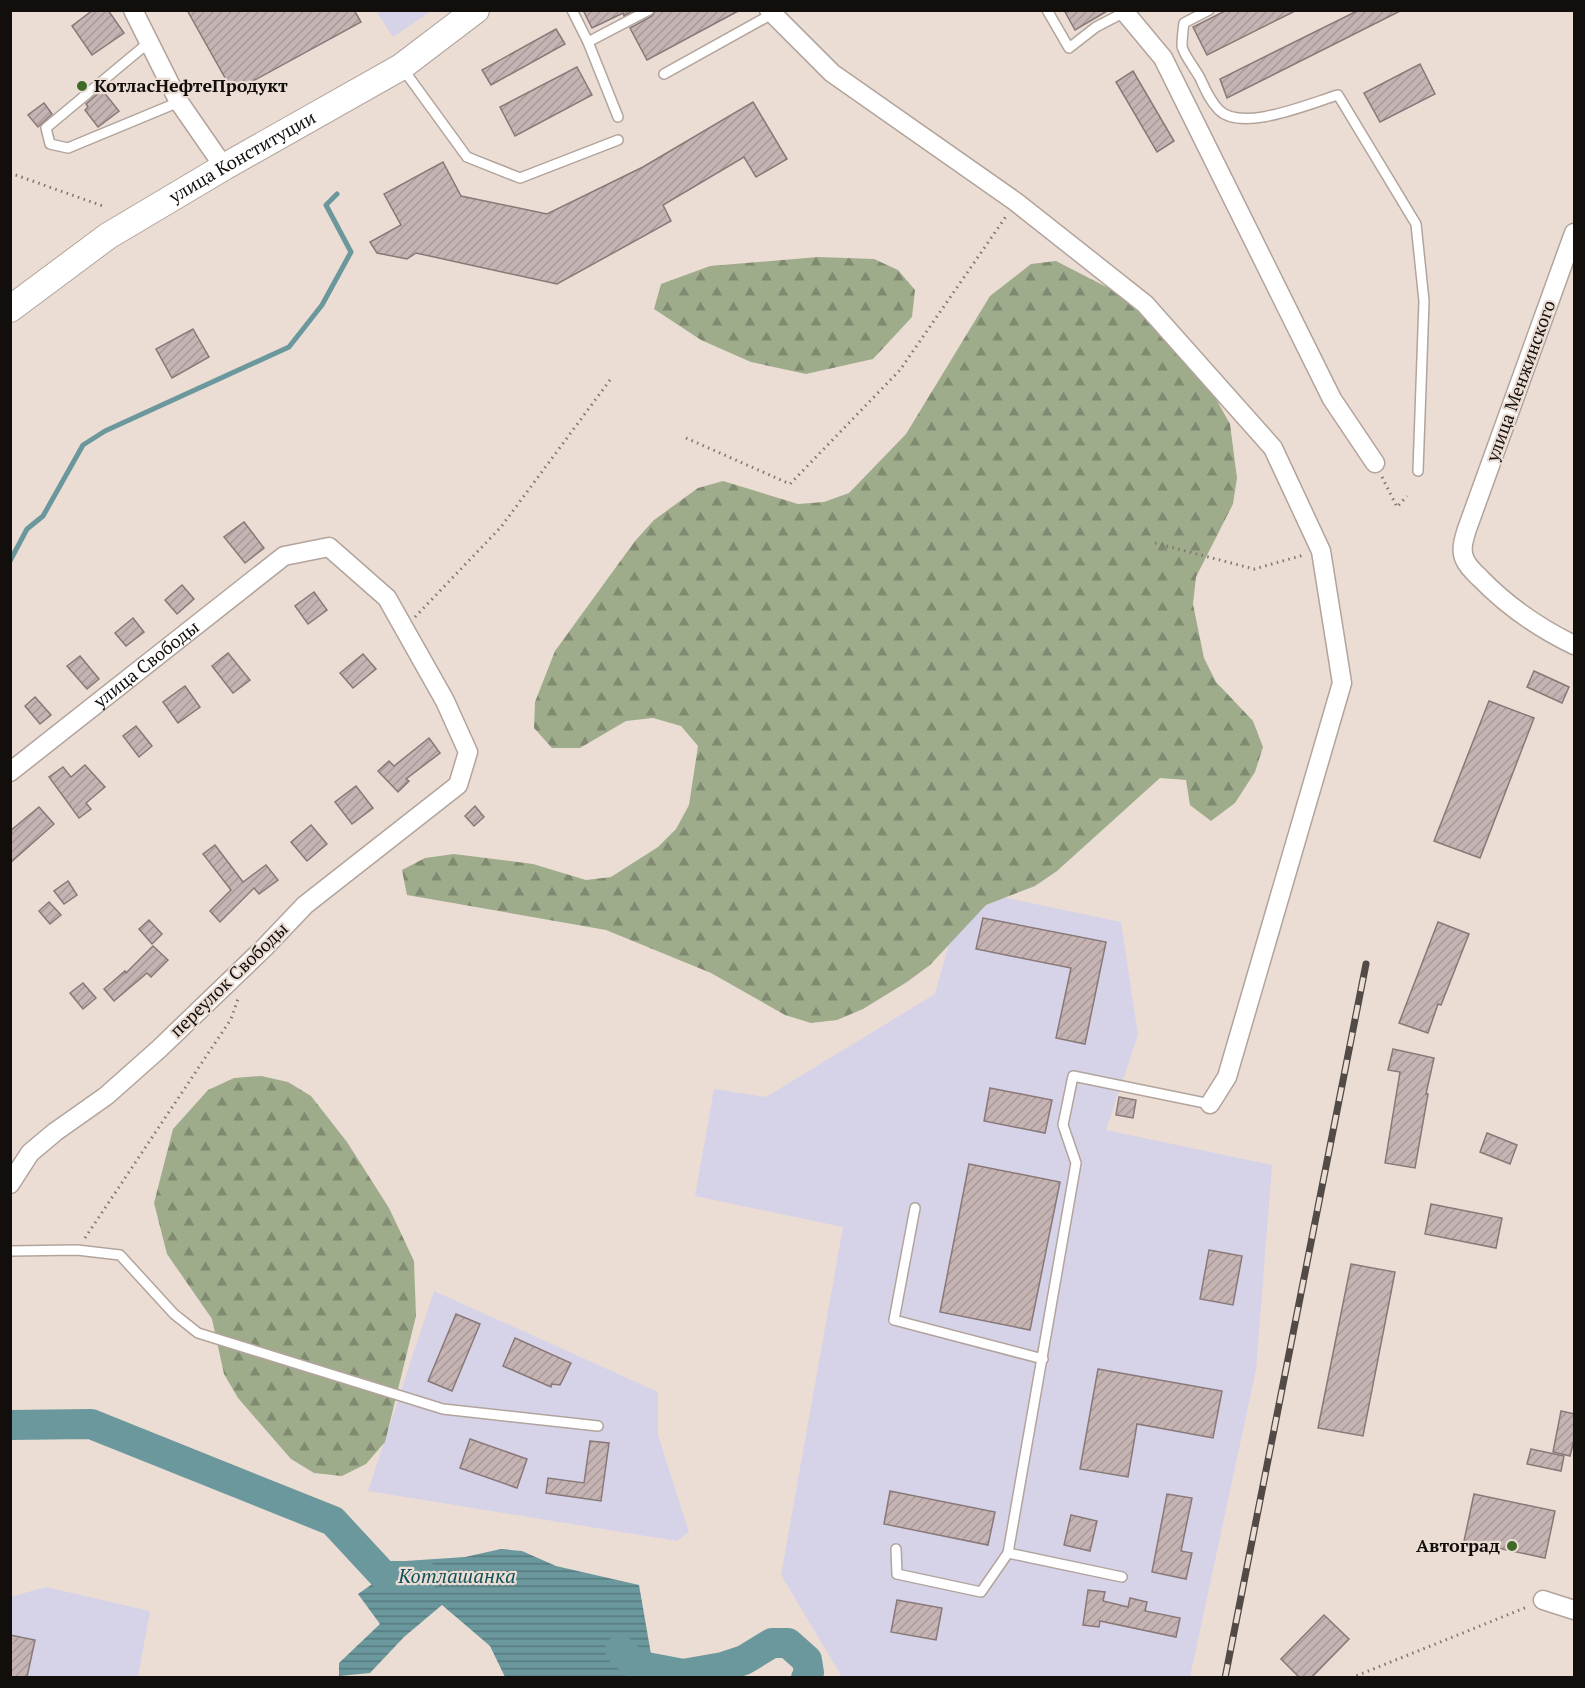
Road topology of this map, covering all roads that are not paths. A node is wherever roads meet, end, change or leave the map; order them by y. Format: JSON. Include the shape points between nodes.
{"nodes":[{"id":1,"x":133,"y":10,"type":"edge"},
{"id":2,"x":476,"y":10,"type":"edge"},
{"id":3,"x":572,"y":10,"type":"edge"},
{"id":4,"x":649,"y":10,"type":"edge"},
{"id":5,"x":1047,"y":10,"type":"edge"},
{"id":6,"x":1209,"y":10,"type":"edge"},
{"id":7,"x":1123,"y":11,"type":"edge"},
{"id":8,"x":771,"y":12,"type":"edge"},
{"id":9,"x":148,"y":42,"type":"junction"},
{"id":10,"x":588,"y":42,"type":"junction"},
{"id":11,"x":1182,"y":48,"type":"junction"},
{"id":12,"x":1163,"y":58,"type":"junction"},
{"id":13,"x":401,"y":67,"type":"junction"},
{"id":14,"x":664,"y":74,"type":"dead end"},
{"id":15,"x":179,"y":102,"type":"junction"},
{"id":16,"x":618,"y":117,"type":"dead end"},
{"id":17,"x":618,"y":140,"type":"dead end"},
{"id":18,"x":224,"y":167,"type":"junction"},
{"id":19,"x":1575,"y":233,"type":"edge"},
{"id":20,"x":10,"y":309,"type":"edge"},
{"id":21,"x":1375,"y":463,"type":"road end"},
{"id":22,"x":1418,"y":471,"type":"dead end"},
{"id":23,"x":1575,"y":645,"type":"edge"},
{"id":24,"x":10,"y":772,"type":"edge"},
{"id":25,"x":458,"y":785,"type":"joint"},
{"id":26,"x":1210,"y":1104,"type":"joint"},
{"id":27,"x":10,"y":1185,"type":"edge"},
{"id":28,"x":915,"y":1208,"type":"dead end"},
{"id":29,"x":10,"y":1251,"type":"edge"},
{"id":30,"x":1043,"y":1359,"type":"junction"},
{"id":31,"x":598,"y":1426,"type":"dead end"},
{"id":32,"x":896,"y":1549,"type":"dead end"},
{"id":33,"x":1008,"y":1553,"type":"junction"},
{"id":34,"x":1122,"y":1577,"type":"dead end"},
{"id":35,"x":1543,"y":1600,"type":"road end"},
{"id":36,"x":1575,"y":1610,"type":"edge"}],
"edges":[{"from":1,"to":9,"type":"street"},
{"from":2,"to":13,"type":"main road","name":"улица Конституции"},
{"from":3,"to":10,"type":"lane"},
{"from":4,"to":10,"type":"lane"},
{"from":5,"to":7,"type":"lane","via":[[1069,48]]},
{"from":6,"to":11,"type":"lane","via":[[1184,23]]},
{"from":7,"to":12,"type":"street"},
{"from":8,"to":14,"type":"lane"},
{"from":8,"to":26,"type":"street","via":[[832,73],[1016,201],[1145,304],[1273,448],[1321,551],[1342,683],[1227,1077]]},
{"from":9,"to":15,"type":"street"},
{"from":9,"to":15,"type":"lane","via":[[46,128],[50,144],[68,148]]},
{"from":10,"to":16,"type":"lane"},
{"from":11,"to":12,"type":"lane"},
{"from":11,"to":22,"type":"lane","via":[[1210,98],[1220,111],[1233,117],[1262,117],[1338,95],[1416,224],[1424,301]]},
{"from":12,"to":21,"type":"street","via":[[1332,399]]},
{"from":13,"to":17,"type":"lane","via":[[467,157],[520,178]]},
{"from":13,"to":18,"type":"main road","name":"улица Конституции"},
{"from":15,"to":18,"type":"street"},
{"from":18,"to":20,"type":"main road","name":"улица Конституции","via":[[108,236]]},
{"from":19,"to":23,"type":"street","name":"улица Менжинского","via":[[1462,552],[1465,562],[1509,606]]},
{"from":24,"to":25,"type":"street","name":"улица Свободы","via":[[284,556],[329,547],[387,598],[445,701],[468,752]]},
{"from":25,"to":27,"type":"street","name":"переулок Свободы","via":[[305,905],[159,1049],[106,1096],[30,1153]]},
{"from":26,"to":30,"type":"lane","via":[[1072,1076],[1063,1125],[1076,1163]]},
{"from":28,"to":30,"type":"lane","via":[[894,1320]]},
{"from":29,"to":31,"type":"lane","via":[[77,1250],[120,1255],[174,1314],[198,1333],[443,1409]]},
{"from":30,"to":33,"type":"lane"},
{"from":32,"to":33,"type":"lane","via":[[897,1574],[981,1592]]},
{"from":33,"to":34,"type":"lane"},
{"from":35,"to":36,"type":"street"}]}
